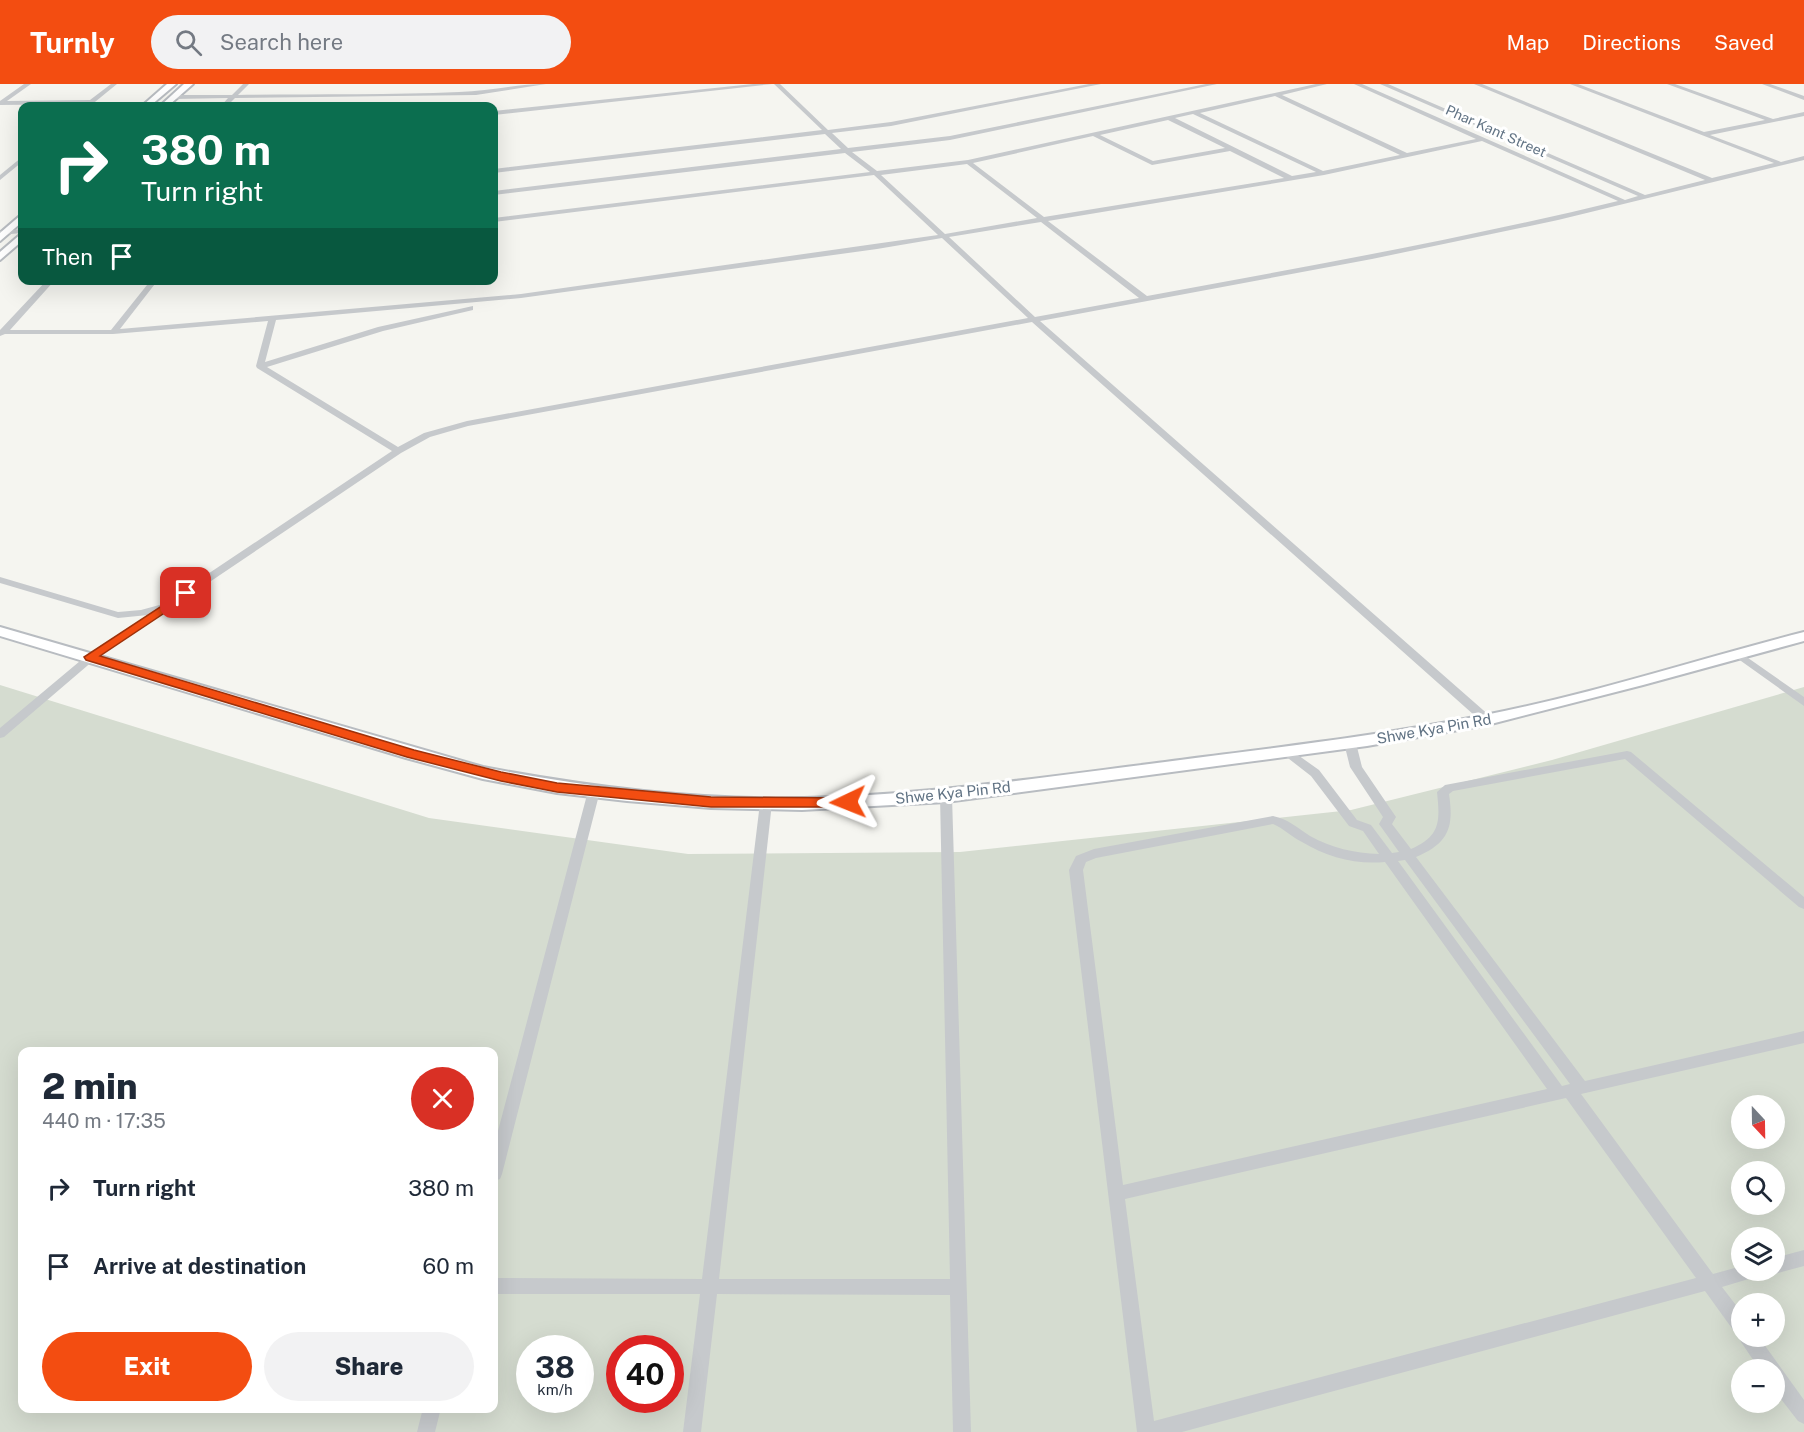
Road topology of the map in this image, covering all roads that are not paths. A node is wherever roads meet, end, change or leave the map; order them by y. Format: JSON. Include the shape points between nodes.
{"nodes":[{"id":1,"x":28,"y":84,"type":"edge"},
{"id":2,"x":114,"y":84,"type":"edge"},
{"id":3,"x":172,"y":84,"type":"edge"},
{"id":4,"x":189,"y":84,"type":"edge"},
{"id":5,"x":246,"y":84,"type":"edge"},
{"id":6,"x":543,"y":84,"type":"edge"},
{"id":7,"x":769,"y":84,"type":"edge"},
{"id":8,"x":777,"y":84,"type":"edge"},
{"id":9,"x":1098,"y":84,"type":"edge"},
{"id":10,"x":1214,"y":84,"type":"edge"},
{"id":11,"x":1324,"y":84,"type":"edge"},
{"id":12,"x":1357,"y":84,"type":"edge"},
{"id":13,"x":1383,"y":84,"type":"edge"},
{"id":14,"x":1477,"y":84,"type":"edge"},
{"id":15,"x":1573,"y":84,"type":"edge"},
{"id":16,"x":1670,"y":84,"type":"edge"},
{"id":17,"x":1765,"y":84,"type":"edge"},
{"id":18,"x":1275,"y":94,"type":"junction"},
{"id":19,"x":234,"y":97,"type":"junction"},
{"id":20,"x":174,"y":98,"type":"junction"},
{"id":21,"x":1804,"y":98,"type":"edge"},
{"id":22,"x":91,"y":102,"type":"edge"},
{"id":23,"x":151,"y":102,"type":"edge"},
{"id":24,"x":169,"y":102,"type":"edge"},
{"id":25,"x":228,"y":102,"type":"edge"},
{"id":26,"x":0,"y":103,"type":"edge"},
{"id":27,"x":18,"y":103,"type":"edge"},
{"id":28,"x":1193,"y":112,"type":"junction"},
{"id":29,"x":498,"y":113,"type":"edge"},
{"id":30,"x":1804,"y":114,"type":"edge"},
{"id":31,"x":1169,"y":118,"type":"junction"},
{"id":32,"x":1771,"y":120,"type":"junction"},
{"id":33,"x":829,"y":131,"type":"junction"},
{"id":34,"x":1704,"y":134,"type":"junction"},
{"id":35,"x":1095,"y":135,"type":"junction"},
{"id":36,"x":1484,"y":138,"type":"junction"},
{"id":37,"x":1229,"y":149,"type":"junction"},
{"id":38,"x":848,"y":152,"type":"junction"},
{"id":39,"x":1408,"y":156,"type":"junction"},
{"id":40,"x":1804,"y":158,"type":"edge"},
{"id":41,"x":18,"y":162,"type":"edge"},
{"id":42,"x":968,"y":162,"type":"junction"},
{"id":43,"x":1780,"y":164,"type":"junction"},
{"id":44,"x":498,"y":171,"type":"edge"},
{"id":45,"x":1324,"y":173,"type":"junction"},
{"id":46,"x":875,"y":174,"type":"junction"},
{"id":47,"x":0,"y":178,"type":"edge"},
{"id":48,"x":1290,"y":178,"type":"junction"},
{"id":49,"x":1713,"y":181,"type":"junction"},
{"id":50,"x":498,"y":193,"type":"edge"},
{"id":51,"x":1645,"y":197,"type":"junction"},
{"id":52,"x":1625,"y":202,"type":"junction"},
{"id":53,"x":1043,"y":219,"type":"junction"},
{"id":54,"x":18,"y":220,"type":"edge"},
{"id":55,"x":498,"y":220,"type":"edge"},
{"id":56,"x":18,"y":232,"type":"edge"},
{"id":57,"x":2,"y":234,"type":"edge"},
{"id":58,"x":944,"y":236,"type":"junction"},
{"id":59,"x":18,"y":240,"type":"edge"},
{"id":60,"x":0,"y":257,"type":"edge"},
{"id":61,"x":47,"y":285,"type":"edge"},
{"id":62,"x":151,"y":285,"type":"edge"},
{"id":63,"x":521,"y":296,"type":"junction"},
{"id":64,"x":1144,"y":298,"type":"junction"},
{"id":65,"x":1032,"y":318,"type":"junction"},
{"id":66,"x":272,"y":319,"type":"junction"},
{"id":67,"x":113,"y":332,"type":"junction"},
{"id":68,"x":1,"y":333,"type":"edge"},
{"id":69,"x":260,"y":366,"type":"junction"},
{"id":70,"x":398,"y":452,"type":"junction"},
{"id":71,"x":0,"y":580,"type":"edge"},
{"id":72,"x":167,"y":606,"type":"junction"},
{"id":73,"x":0,"y":631,"type":"edge"},
{"id":74,"x":1804,"y":636,"type":"edge"},
{"id":75,"x":1738,"y":654,"type":"junction"},
{"id":76,"x":90,"y":657,"type":"junction"},
{"id":77,"x":1804,"y":702,"type":"edge"},
{"id":78,"x":1487,"y":720,"type":"junction"},
{"id":79,"x":0,"y":734,"type":"edge"},
{"id":80,"x":1350,"y":743,"type":"junction"},
{"id":81,"x":1288,"y":752,"type":"junction"},
{"id":82,"x":594,"y":791,"type":"junction"},
{"id":83,"x":946,"y":796,"type":"junction"},
{"id":84,"x":766,"y":803,"type":"junction"},
{"id":85,"x":1408,"y":854,"type":"junction"},
{"id":86,"x":1390,"y":858,"type":"junction"},
{"id":87,"x":1804,"y":904,"type":"edge"},
{"id":88,"x":1804,"y":1037,"type":"edge"},
{"id":89,"x":1570,"y":1091,"type":"junction"},
{"id":90,"x":498,"y":1159,"type":"edge"},
{"id":91,"x":1116,"y":1194,"type":"junction"},
{"id":92,"x":1804,"y":1258,"type":"edge"},
{"id":93,"x":1785,"y":1263,"type":"edge"},
{"id":94,"x":1731,"y":1277,"type":"edge"},
{"id":95,"x":1709,"y":1283,"type":"junction"},
{"id":96,"x":498,"y":1286,"type":"edge"},
{"id":97,"x":709,"y":1286,"type":"junction"},
{"id":98,"x":959,"y":1287,"type":"junction"},
{"id":99,"x":1731,"y":1313,"type":"edge"},
{"id":100,"x":1785,"y":1389,"type":"edge"},
{"id":101,"x":431,"y":1413,"type":"edge"},
{"id":102,"x":1804,"y":1414,"type":"edge"},
{"id":103,"x":426,"y":1432,"type":"edge"},
{"id":104,"x":692,"y":1432,"type":"edge"},
{"id":105,"x":962,"y":1432,"type":"edge"},
{"id":106,"x":1147,"y":1432,"type":"edge"}],
"edges":[{"from":1,"to":26,"type":"street"},
{"from":2,"to":22,"type":"street"},
{"from":3,"to":23,"type":"street"},
{"from":4,"to":20,"type":"street"},
{"from":5,"to":19,"type":"street"},
{"from":6,"to":19,"type":"street","via":[[476,93]]},
{"from":7,"to":29,"type":"street"},
{"from":8,"to":33,"type":"street"},
{"from":9,"to":33,"type":"street","via":[[927,119]]},
{"from":10,"to":38,"type":"street","via":[[960,136]]},
{"from":11,"to":18,"type":"street"},
{"from":12,"to":36,"type":"street","name":"Phar Kant Street"},
{"from":13,"to":51,"type":"street"},
{"from":14,"to":49,"type":"street"},
{"from":15,"to":34,"type":"street"},
{"from":16,"to":32,"type":"street"},
{"from":17,"to":21,"type":"street"},
{"from":18,"to":28,"type":"street"},
{"from":18,"to":39,"type":"street"},
{"from":19,"to":20,"type":"street"},
{"from":19,"to":25,"type":"street"},
{"from":20,"to":24,"type":"street"},
{"from":26,"to":27,"type":"street"},
{"from":28,"to":31,"type":"street"},
{"from":28,"to":45,"type":"street"},
{"from":30,"to":32,"type":"street"},
{"from":31,"to":35,"type":"street"},
{"from":31,"to":37,"type":"street"},
{"from":32,"to":34,"type":"street"},
{"from":33,"to":38,"type":"street"},
{"from":33,"to":44,"type":"street"},
{"from":34,"to":43,"type":"street"},
{"from":35,"to":37,"type":"street","via":[[1152,163]]},
{"from":35,"to":42,"type":"street"},
{"from":36,"to":39,"type":"street"},
{"from":36,"to":52,"type":"street","name":"Phar Kant Street"},
{"from":37,"to":48,"type":"street"},
{"from":38,"to":46,"type":"street"},
{"from":38,"to":50,"type":"street"},
{"from":39,"to":45,"type":"street"},
{"from":40,"to":43,"type":"street"},
{"from":41,"to":47,"type":"street"},
{"from":42,"to":46,"type":"street"},
{"from":42,"to":53,"type":"street"},
{"from":43,"to":49,"type":"street"},
{"from":45,"to":48,"type":"street"},
{"from":46,"to":55,"type":"street"},
{"from":46,"to":58,"type":"street"},
{"from":48,"to":53,"type":"street"},
{"from":49,"to":51,"type":"street"},
{"from":51,"to":52,"type":"street"},
{"from":52,"to":64,"type":"street","via":[[1372,257]]},
{"from":53,"to":58,"type":"street"},
{"from":53,"to":64,"type":"street"},
{"from":54,"to":57,"type":"street"},
{"from":56,"to":57,"type":"street"},
{"from":58,"to":63,"type":"street"},
{"from":58,"to":65,"type":"street"},
{"from":59,"to":60,"type":"street"},
{"from":61,"to":68,"type":"street"},
{"from":62,"to":67,"type":"street"},
{"from":63,"to":66,"type":"street"},
{"from":63,"to":69,"type":"street","via":[[381,329]]},
{"from":64,"to":65,"type":"street"},
{"from":65,"to":70,"type":"street","via":[[467,424],[427,435]]},
{"from":65,"to":78,"type":"street"},
{"from":66,"to":67,"type":"street"},
{"from":66,"to":69,"type":"street"},
{"from":67,"to":68,"type":"street"},
{"from":69,"to":70,"type":"street"},
{"from":70,"to":72,"type":"street"},
{"from":71,"to":72,"type":"street","via":[[118,615]]},
{"from":72,"to":76,"type":"street"},
{"from":73,"to":76,"type":"street","name":"Shwe Kya Pin Rd"},
{"from":74,"to":75,"type":"street","name":"Shwe Kya Pin Rd"},
{"from":75,"to":77,"type":"street"},
{"from":75,"to":78,"type":"street","name":"Shwe Kya Pin Rd"},
{"from":76,"to":79,"type":"street"},
{"from":76,"to":82,"type":"street","name":"Shwe Kya Pin Rd","via":[[463,768]]},
{"from":78,"to":80,"type":"street","name":"Shwe Kya Pin Rd"},
{"from":80,"to":81,"type":"street","name":"Shwe Kya Pin Rd"},
{"from":80,"to":85,"type":"street","via":[[1356,767],[1390,817],[1385,824]]},
{"from":81,"to":83,"type":"street","name":"Shwe Kya Pin Rd"},
{"from":81,"to":86,"type":"street","via":[[1315,773],[1353,823],[1368,828]]},
{"from":82,"to":84,"type":"street","name":"Shwe Kya Pin Rd"},
{"from":82,"to":90,"type":"street"},
{"from":83,"to":84,"type":"street","name":"Shwe Kya Pin Rd"},
{"from":83,"to":98,"type":"street"},
{"from":84,"to":97,"type":"street"},
{"from":85,"to":86,"type":"street"},
{"from":85,"to":87,"type":"street","via":[[1425,847],[1443,829],[1443,792],[1449,788],[1627,755]]},
{"from":85,"to":89,"type":"street"},
{"from":86,"to":89,"type":"street"},
{"from":86,"to":91,"type":"street","via":[[1339,854],[1274,820],[1081,859],[1076,870]]},
{"from":88,"to":89,"type":"street"},
{"from":89,"to":91,"type":"street"},
{"from":89,"to":95,"type":"street"},
{"from":91,"to":106,"type":"street"},
{"from":92,"to":93,"type":"street"},
{"from":94,"to":95,"type":"street"},
{"from":95,"to":99,"type":"street"},
{"from":95,"to":106,"type":"street"},
{"from":96,"to":97,"type":"street"},
{"from":97,"to":98,"type":"street"},
{"from":97,"to":104,"type":"street"},
{"from":98,"to":105,"type":"street"},
{"from":100,"to":102,"type":"street"},
{"from":101,"to":103,"type":"street"}]}
